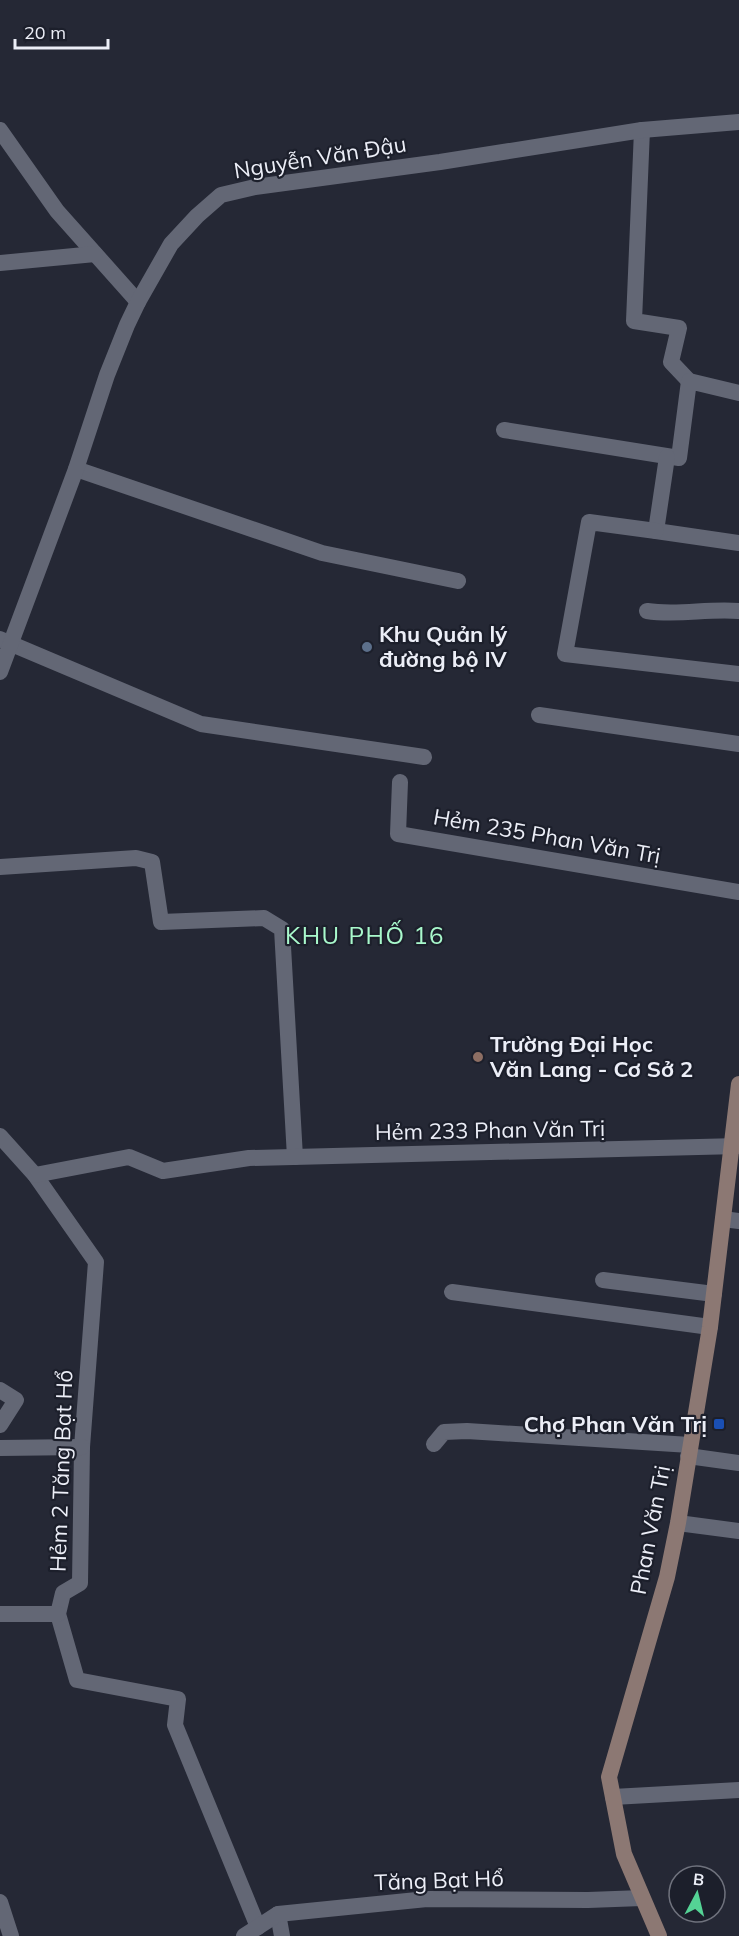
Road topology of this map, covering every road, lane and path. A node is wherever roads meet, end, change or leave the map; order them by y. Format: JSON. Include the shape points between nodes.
{"nodes":[{"id":1,"x":739,"y":122,"type":"edge"},
{"id":2,"x":0,"y":130,"type":"edge"},
{"id":3,"x":642,"y":130,"type":"junction"},
{"id":4,"x":95,"y":254,"type":"junction"},
{"id":5,"x":0,"y":263,"type":"edge"},
{"id":6,"x":138,"y":302,"type":"junction"},
{"id":7,"x":689,"y":381,"type":"junction"},
{"id":8,"x":739,"y":393,"type":"edge"},
{"id":9,"x":504,"y":430,"type":"dead end"},
{"id":10,"x":667,"y":457,"type":"junction"},
{"id":11,"x":76,"y":469,"type":"junction"},
{"id":12,"x":656,"y":531,"type":"junction"},
{"id":13,"x":739,"y":543,"type":"edge"},
{"id":14,"x":458,"y":581,"type":"dead end"},
{"id":15,"x":647,"y":611,"type":"dead end"},
{"id":16,"x":739,"y":611,"type":"edge"},
{"id":17,"x":5,"y":642,"type":"edge"},
{"id":18,"x":0,"y":672,"type":"edge"},
{"id":19,"x":739,"y":674,"type":"edge"},
{"id":20,"x":539,"y":715,"type":"dead end"},
{"id":21,"x":739,"y":744,"type":"edge"},
{"id":22,"x":424,"y":757,"type":"dead end"},
{"id":23,"x":400,"y":782,"type":"dead end"},
{"id":24,"x":0,"y":867,"type":"edge"},
{"id":25,"x":739,"y":892,"type":"edge"},
{"id":26,"x":739,"y":1084,"type":"edge"},
{"id":27,"x":0,"y":1137,"type":"edge"},
{"id":28,"x":735,"y":1147,"type":"edge"},
{"id":29,"x":295,"y":1157,"type":"junction"},
{"id":30,"x":35,"y":1175,"type":"junction"},
{"id":31,"x":731,"y":1220,"type":"edge"},
{"id":32,"x":603,"y":1280,"type":"dead end"},
{"id":33,"x":452,"y":1292,"type":"dead end"},
{"id":34,"x":714,"y":1294,"type":"junction"},
{"id":35,"x":710,"y":1328,"type":"junction"},
{"id":36,"x":0,"y":1390,"type":"edge"},
{"id":37,"x":0,"y":1425,"type":"edge"},
{"id":38,"x":434,"y":1444,"type":"dead end"},
{"id":39,"x":82,"y":1447,"type":"junction"},
{"id":40,"x":0,"y":1448,"type":"edge"},
{"id":41,"x":689,"y":1451,"type":"junction"},
{"id":42,"x":739,"y":1463,"type":"edge"},
{"id":43,"x":678,"y":1523,"type":"junction"},
{"id":44,"x":739,"y":1531,"type":"edge"},
{"id":45,"x":0,"y":1614,"type":"edge"},
{"id":46,"x":58,"y":1614,"type":"junction"},
{"id":47,"x":739,"y":1790,"type":"edge"},
{"id":48,"x":613,"y":1797,"type":"junction"},
{"id":49,"x":642,"y":1899,"type":"junction"},
{"id":50,"x":0,"y":1902,"type":"edge"},
{"id":51,"x":278,"y":1914,"type":"junction"},
{"id":52,"x":258,"y":1927,"type":"junction"},
{"id":53,"x":11,"y":1936,"type":"edge"},
{"id":54,"x":244,"y":1936,"type":"edge"},
{"id":55,"x":282,"y":1936,"type":"edge"},
{"id":56,"x":659,"y":1936,"type":"edge"}],
"edges":[{"from":1,"to":3,"type":"street","name":"Nguyễn Văn Đậu"},
{"from":2,"to":4,"type":"street","via":[[57,211]]},
{"from":3,"to":6,"type":"street","name":"Nguyễn Văn Đậu","via":[[221,195],[171,244]]},
{"from":3,"to":7,"type":"street","via":[[634,321],[680,328],[671,362]]},
{"from":4,"to":5,"type":"street"},
{"from":4,"to":6,"type":"street"},
{"from":6,"to":11,"type":"street","name":"Nguyễn Văn Đậu","via":[[107,375]]},
{"from":7,"to":8,"type":"street"},
{"from":7,"to":10,"type":"street","via":[[679,458]]},
{"from":9,"to":10,"type":"street"},
{"from":10,"to":12,"type":"street"},
{"from":11,"to":14,"type":"street","via":[[322,553]]},
{"from":11,"to":17,"type":"street","name":"Nguyễn Văn Đậu"},
{"from":12,"to":13,"type":"street"},
{"from":12,"to":19,"type":"street","via":[[589,522],[565,654]]},
{"from":15,"to":16,"type":"street"},
{"from":17,"to":18,"type":"street","name":"Nguyễn Văn Đậu"},
{"from":17,"to":22,"type":"street","via":[[201,724]]},
{"from":20,"to":21,"type":"street"},
{"from":23,"to":25,"type":"street","name":"Hẻm 235 Phan Văn Trị","via":[[398,834]]},
{"from":24,"to":29,"type":"street","via":[[136,858],[152,862],[161,922],[264,918],[282,929]]},
{"from":26,"to":28,"type":"main road","name":"Phan Văn Trị"},
{"from":27,"to":30,"type":"street","name":"Hẻm 2 Tăng Bạt Hổ"},
{"from":28,"to":29,"type":"street","name":"Hẻm 233 Phan Văn Trị"},
{"from":28,"to":31,"type":"main road","name":"Phan Văn Trị"},
{"from":29,"to":30,"type":"street","name":"Hẻm 233 Phan Văn Trị","via":[[249,1158],[163,1171],[129,1157]]},
{"from":30,"to":39,"type":"street","name":"Hẻm 2 Tăng Bạt Hổ","via":[[96,1262]]},
{"from":31,"to":34,"type":"main road","name":"Phan Văn Trị"},
{"from":32,"to":34,"type":"street"},
{"from":33,"to":35,"type":"street"},
{"from":34,"to":35,"type":"main road","name":"Phan Văn Trị"},
{"from":35,"to":41,"type":"main road","name":"Phan Văn Trị"},
{"from":36,"to":37,"type":"street","via":[[16,1400]]},
{"from":38,"to":41,"type":"street","via":[[444,1432],[467,1431]]},
{"from":39,"to":40,"type":"street"},
{"from":39,"to":46,"type":"street","name":"Hẻm 2 Tăng Bạt Hổ","via":[[80,1583],[63,1593]]},
{"from":41,"to":42,"type":"street"},
{"from":41,"to":43,"type":"main road","name":"Phan Văn Trị"},
{"from":43,"to":44,"type":"street"},
{"from":43,"to":48,"type":"main road","name":"Phan Văn Trị","via":[[667,1577],[609,1777]]},
{"from":45,"to":46,"type":"street"},
{"from":46,"to":52,"type":"street","via":[[78,1680],[178,1700],[175,1725]]},
{"from":47,"to":48,"type":"street"},
{"from":48,"to":49,"type":"main road","name":"Phan Văn Trị","via":[[624,1854]]},
{"from":49,"to":51,"type":"street","name":"Tăng Bạt Hổ","via":[[427,1899]]},
{"from":49,"to":56,"type":"main road","name":"Phan Văn Trị"},
{"from":50,"to":53,"type":"street"},
{"from":51,"to":52,"type":"street","name":"Tăng Bạt Hổ"},
{"from":51,"to":55,"type":"street"},
{"from":52,"to":54,"type":"street","name":"Tăng Bạt Hổ"}]}
